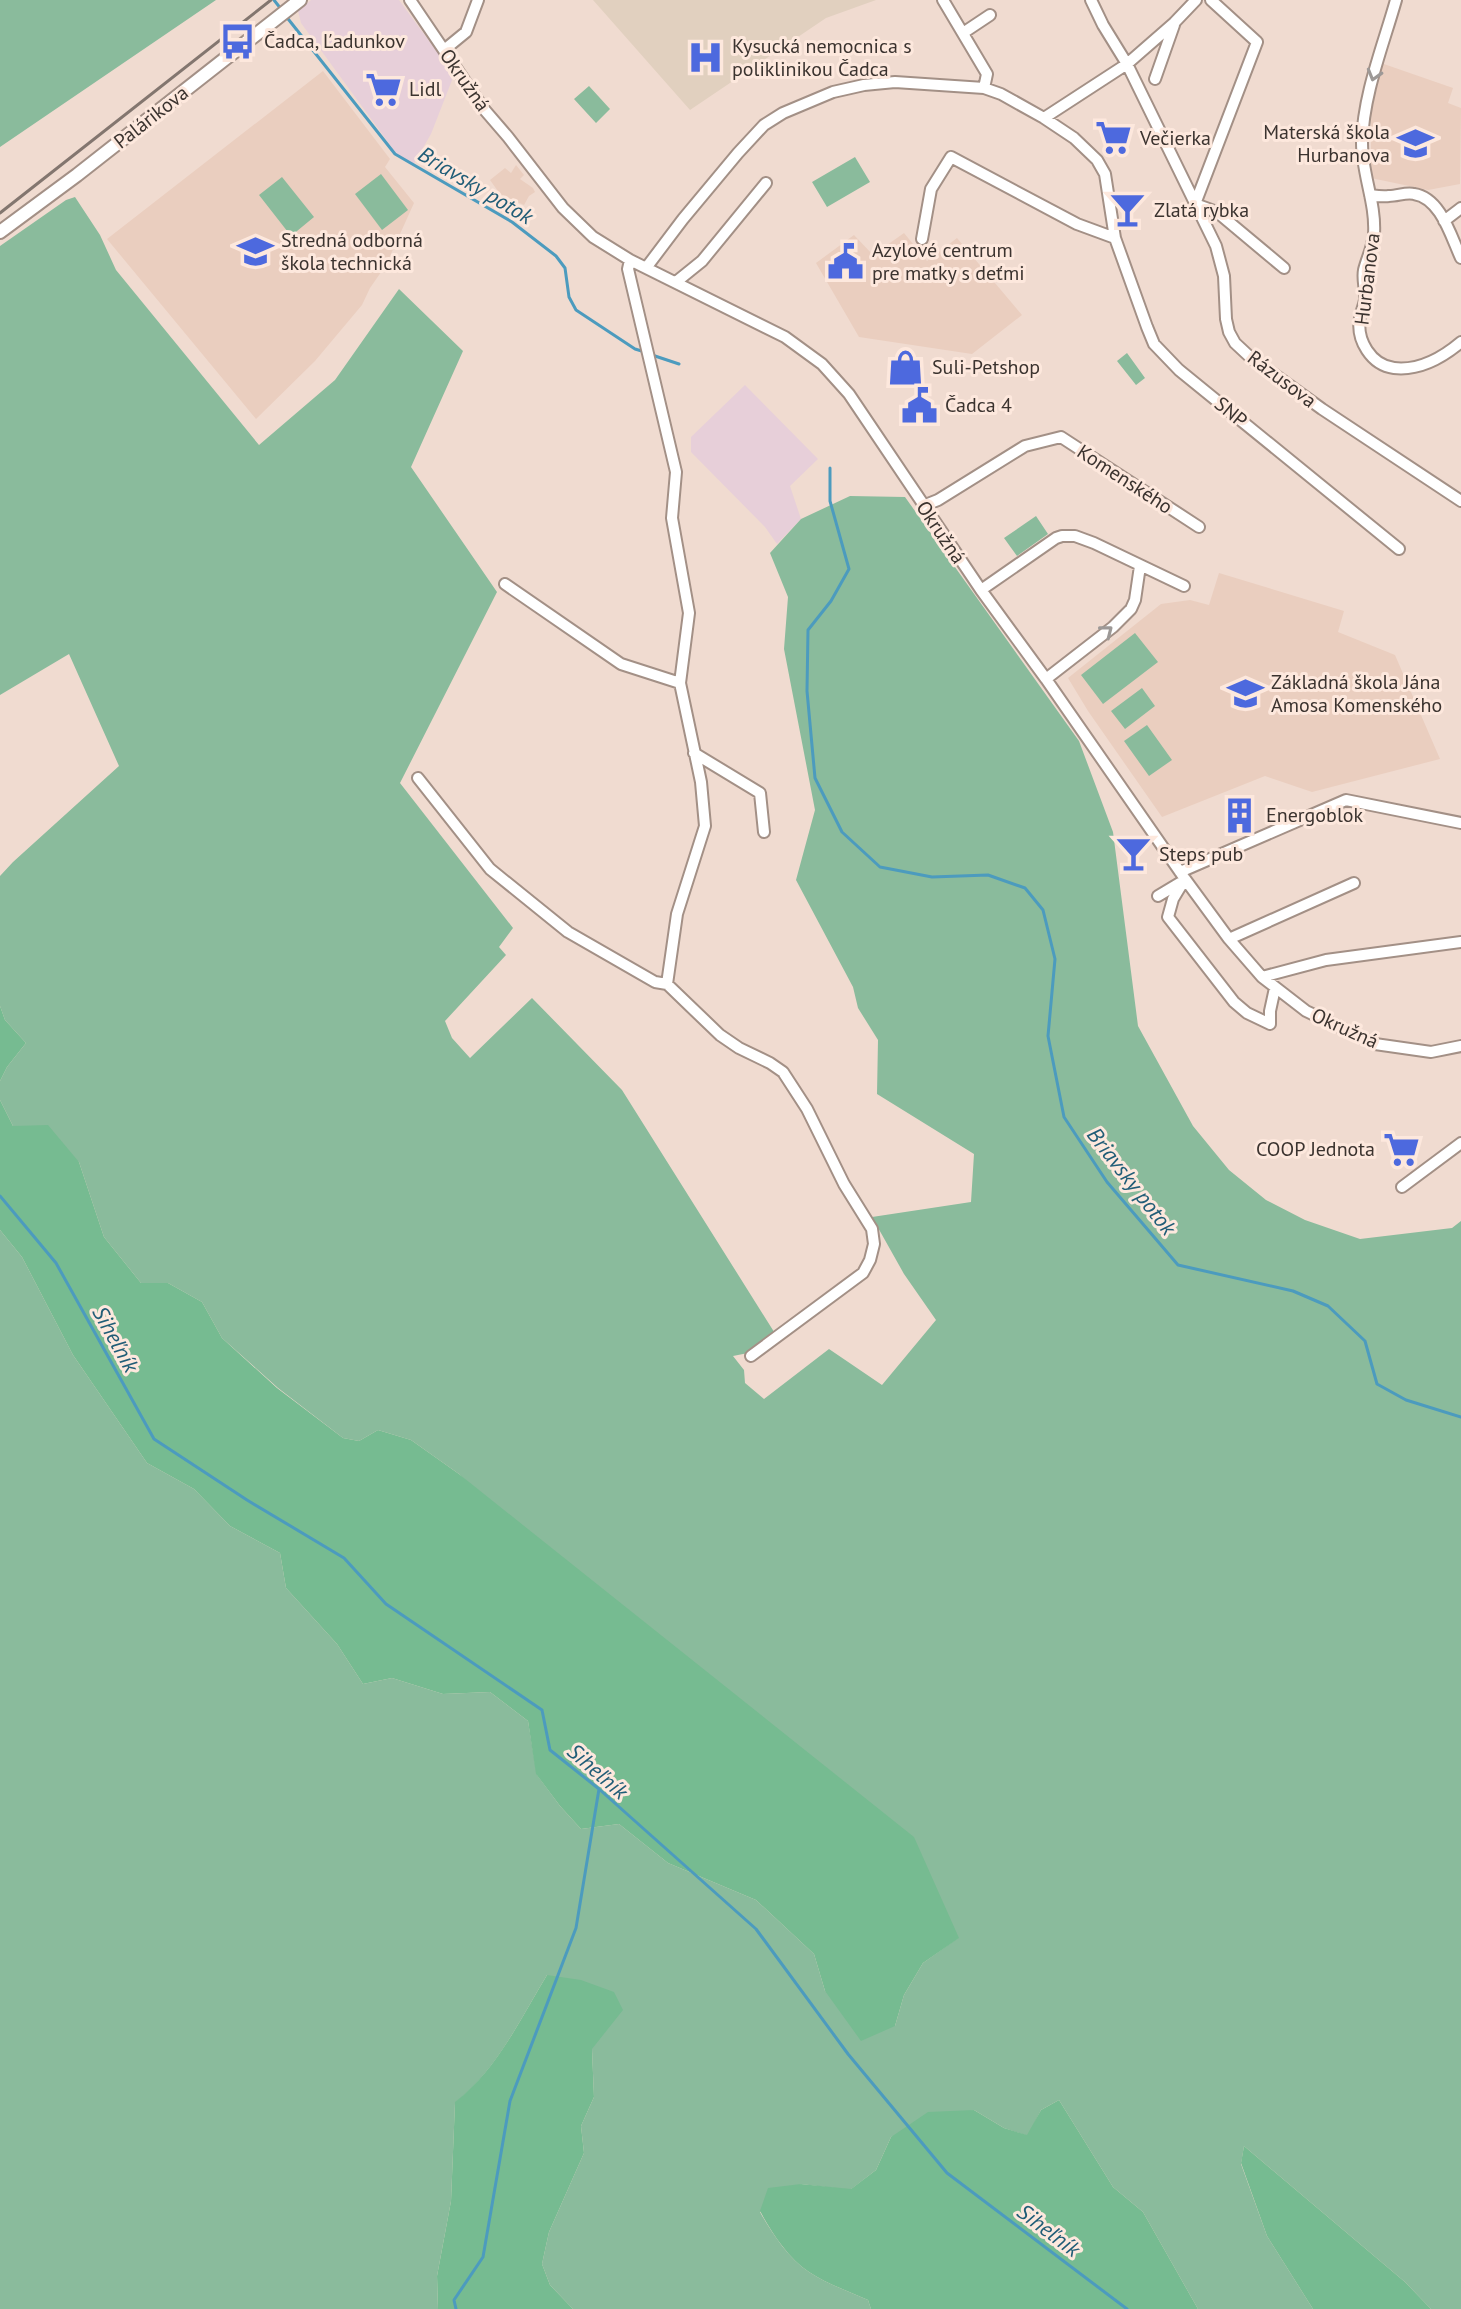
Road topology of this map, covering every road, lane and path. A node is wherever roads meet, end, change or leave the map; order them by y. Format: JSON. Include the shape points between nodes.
{"nodes":[{"id":1,"x":410,"y":0,"type":"edge"},
{"id":2,"x":478,"y":0,"type":"edge"},
{"id":3,"x":943,"y":0,"type":"edge"},
{"id":4,"x":1091,"y":0,"type":"edge"},
{"id":5,"x":1196,"y":0,"type":"edge"},
{"id":6,"x":1211,"y":0,"type":"edge"},
{"id":7,"x":1396,"y":0,"type":"edge"},
{"id":8,"x":296,"y":4,"type":"edge"},
{"id":9,"x":990,"y":15,"type":"dead end"},
{"id":10,"x":1174,"y":23,"type":"junction"},
{"id":11,"x":963,"y":33,"type":"junction"},
{"id":12,"x":444,"y":50,"type":"junction"},
{"id":13,"x":1127,"y":64,"type":"junction"},
{"id":14,"x":1155,"y":79,"type":"dead end"},
{"id":15,"x":984,"y":88,"type":"junction"},
{"id":16,"x":1044,"y":118,"type":"junction"},
{"id":17,"x":766,"y":183,"type":"dead end"},
{"id":18,"x":1370,"y":195,"type":"junction"},
{"id":19,"x":1195,"y":204,"type":"junction"},
{"id":20,"x":1461,"y":208,"type":"edge"},
{"id":21,"x":1444,"y":221,"type":"junction"},
{"id":22,"x":0,"y":232,"type":"edge"},
{"id":23,"x":1115,"y":238,"type":"junction"},
{"id":24,"x":922,"y":239,"type":"dead end"},
{"id":25,"x":1461,"y":258,"type":"edge"},
{"id":26,"x":630,"y":260,"type":"junction"},
{"id":27,"x":646,"y":268,"type":"junction"},
{"id":28,"x":1284,"y":268,"type":"dead end"},
{"id":29,"x":676,"y":282,"type":"junction"},
{"id":30,"x":1461,"y":342,"type":"edge"},
{"id":31,"x":1461,"y":501,"type":"edge"},
{"id":32,"x":923,"y":506,"type":"junction"},
{"id":33,"x":1199,"y":527,"type":"dead end"},
{"id":34,"x":1399,"y":549,"type":"dead end"},
{"id":35,"x":1140,"y":566,"type":"junction"},
{"id":36,"x":505,"y":584,"type":"dead end"},
{"id":37,"x":1184,"y":586,"type":"dead end"},
{"id":38,"x":981,"y":590,"type":"junction"},
{"id":39,"x":1046,"y":679,"type":"junction"},
{"id":40,"x":680,"y":683,"type":"junction"},
{"id":41,"x":694,"y":753,"type":"junction"},
{"id":42,"x":418,"y":778,"type":"dead end"},
{"id":43,"x":1461,"y":823,"type":"edge"},
{"id":44,"x":764,"y":832,"type":"dead end"},
{"id":45,"x":1182,"y":876,"type":"junction"},
{"id":46,"x":1354,"y":883,"type":"dead end"},
{"id":47,"x":1158,"y":896,"type":"dead end"},
{"id":48,"x":1229,"y":939,"type":"junction"},
{"id":49,"x":1461,"y":942,"type":"edge"},
{"id":50,"x":1262,"y":977,"type":"junction"},
{"id":51,"x":667,"y":984,"type":"junction"},
{"id":52,"x":1275,"y":988,"type":"junction"},
{"id":53,"x":1461,"y":1046,"type":"edge"},
{"id":54,"x":1461,"y":1143,"type":"edge"},
{"id":55,"x":1402,"y":1187,"type":"dead end"},
{"id":56,"x":751,"y":1356,"type":"dead end"}],
"edges":[{"from":1,"to":12,"type":"street","name":"Okružná"},
{"from":2,"to":12,"type":"street","via":[[466,32]]},
{"from":3,"to":11,"type":"street"},
{"from":4,"to":13,"type":"street","name":"Rázusova"},
{"from":5,"to":10,"type":"street"},
{"from":6,"to":19,"type":"street","via":[[1257,42]]},
{"from":7,"to":18,"type":"street","name":"Hurbanova","one_way":true,"via":[[1363,125]]},
{"from":8,"to":22,"type":"main road","name":"Palárikova"},
{"from":9,"to":11,"type":"street"},
{"from":10,"to":13,"type":"street"},
{"from":10,"to":14,"type":"street"},
{"from":11,"to":15,"type":"street","via":[[987,74]]},
{"from":12,"to":26,"type":"street","name":"Okružná","via":[[563,208],[593,237]]},
{"from":13,"to":16,"type":"street"},
{"from":13,"to":19,"type":"street","name":"Rázusova"},
{"from":15,"to":16,"type":"street","name":"SNP"},
{"from":15,"to":27,"type":"street","name":"SNP","via":[[864,85],[783,113],[738,153]]},
{"from":16,"to":23,"type":"street","name":"SNP","via":[[1088,150],[1105,174]]},
{"from":17,"to":29,"type":"street","via":[[702,261]]},
{"from":18,"to":21,"type":"street","via":[[1421,195]]},
{"from":18,"to":30,"type":"street","name":"Hurbanova","via":[[1375,231],[1365,266],[1359,328],[1365,348],[1382,364],[1397,369],[1434,361]]},
{"from":19,"to":28,"type":"street","via":[[1217,212]]},
{"from":19,"to":31,"type":"street","name":"Rázusova","via":[[1216,246],[1226,319],[1235,343],[1322,409]]},
{"from":20,"to":21,"type":"street"},
{"from":21,"to":25,"type":"street"},
{"from":23,"to":24,"type":"street","via":[[1077,224],[951,157],[931,189]]},
{"from":23,"to":34,"type":"street","name":"SNP","via":[[1154,344]]},
{"from":26,"to":27,"type":"street","name":"Okružná"},
{"from":26,"to":40,"type":"street","via":[[640,328],[676,472],[672,518],[689,613]]},
{"from":27,"to":29,"type":"street","name":"Okružná"},
{"from":29,"to":32,"type":"street","name":"Okružná","via":[[785,337],[822,364],[849,394]]},
{"from":32,"to":33,"type":"street","name":"Komenského","via":[[1025,446],[1061,437]]},
{"from":32,"to":38,"type":"street","name":"Okružná"},
{"from":35,"to":37,"type":"street"},
{"from":35,"to":38,"type":"street","via":[[1094,543],[1062,536]]},
{"from":39,"to":35,"type":"street","one_way":true,"via":[[1131,609]]},
{"from":36,"to":40,"type":"street","via":[[621,664]]},
{"from":38,"to":39,"type":"street","name":"Okružná"},
{"from":39,"to":45,"type":"street","name":"Okružná"},
{"from":40,"to":41,"type":"street"},
{"from":41,"to":44,"type":"street","via":[[760,793]]},
{"from":41,"to":51,"type":"street","via":[[705,826],[677,914]]},
{"from":42,"to":51,"type":"street","via":[[490,869],[510,886],[568,932]]},
{"from":43,"to":45,"type":"street","via":[[1346,800]]},
{"from":45,"to":47,"type":"street"},
{"from":45,"to":48,"type":"street","name":"Okružná"},
{"from":45,"to":52,"type":"street","via":[[1168,917],[1234,1002],[1270,1024]]},
{"from":46,"to":48,"type":"street"},
{"from":48,"to":50,"type":"street","name":"Okružná"},
{"from":49,"to":50,"type":"street","via":[[1326,960]]},
{"from":50,"to":52,"type":"street","name":"Okružná"},
{"from":51,"to":56,"type":"street","via":[[720,1035],[783,1072],[872,1229],[874,1244],[863,1273]]},
{"from":52,"to":53,"type":"street","name":"Okružná","via":[[1306,1011],[1375,1044],[1431,1052]]},
{"from":54,"to":55,"type":"street"}]}
